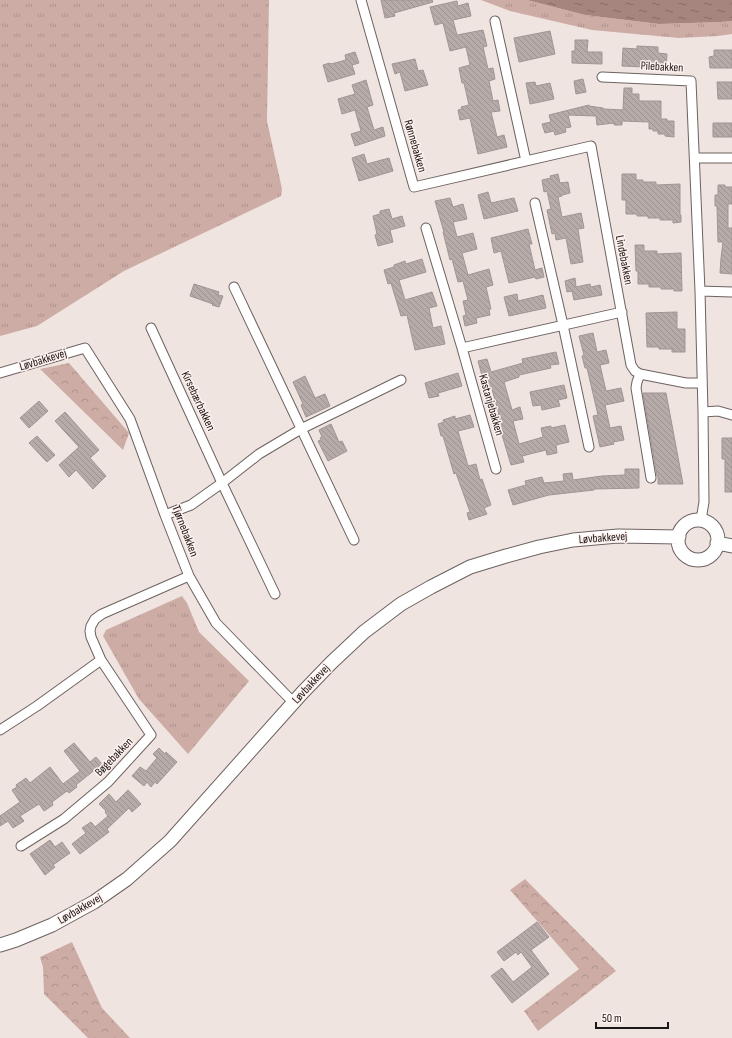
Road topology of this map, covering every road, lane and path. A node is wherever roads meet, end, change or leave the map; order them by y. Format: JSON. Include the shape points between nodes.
{"nodes":[{"id":1,"x":361,"y":0,"type":"edge"},
{"id":2,"x":495,"y":21,"type":"dead end"},
{"id":3,"x":602,"y":77,"type":"dead end"},
{"id":4,"x":591,"y":146,"type":"joint"},
{"id":5,"x":694,"y":158,"type":"junction"},
{"id":6,"x":732,"y":158,"type":"edge"},
{"id":7,"x":526,"y":161,"type":"junction"},
{"id":8,"x":535,"y":203,"type":"dead end"},
{"id":9,"x":426,"y":228,"type":"dead end"},
{"id":10,"x":234,"y":287,"type":"dead end"},
{"id":11,"x":700,"y":291,"type":"junction"},
{"id":12,"x":732,"y":292,"type":"edge"},
{"id":13,"x":622,"y":312,"type":"junction"},
{"id":14,"x":563,"y":325,"type":"junction"},
{"id":15,"x":151,"y":328,"type":"dead end"},
{"id":16,"x":86,"y":348,"type":"joint"},
{"id":17,"x":462,"y":348,"type":"junction"},
{"id":18,"x":0,"y":373,"type":"edge"},
{"id":19,"x":640,"y":374,"type":"junction"},
{"id":20,"x":401,"y":380,"type":"dead end"},
{"id":21,"x":702,"y":383,"type":"junction"},
{"id":22,"x":703,"y":412,"type":"junction"},
{"id":23,"x":732,"y":414,"type":"edge"},
{"id":24,"x":301,"y":429,"type":"junction"},
{"id":25,"x":589,"y":447,"type":"dead end"},
{"id":26,"x":496,"y":469,"type":"dead end"},
{"id":27,"x":651,"y":478,"type":"dead end"},
{"id":28,"x":222,"y":483,"type":"junction"},
{"id":29,"x":165,"y":515,"type":"junction"},
{"id":30,"x":702,"y":520,"type":"junction"},
{"id":31,"x":678,"y":537,"type":"junction"},
{"id":32,"x":354,"y":540,"type":"dead end"},
{"id":33,"x":717,"y":543,"type":"junction"},
{"id":34,"x":732,"y":546,"type":"edge"},
{"id":35,"x":189,"y":576,"type":"junction"},
{"id":36,"x":275,"y":594,"type":"dead end"},
{"id":37,"x":101,"y":660,"type":"junction"},
{"id":38,"x":294,"y":702,"type":"junction"},
{"id":39,"x":0,"y":730,"type":"edge"},
{"id":40,"x":21,"y":846,"type":"dead end"},
{"id":41,"x":0,"y":945,"type":"edge"}],
"edges":[{"from":1,"to":7,"type":"street","name":"Rønnebakken","via":[[414,187]]},
{"from":2,"to":7,"type":"street"},
{"from":3,"to":5,"type":"street","name":"Pilebakken","via":[[691,81]]},
{"from":4,"to":7,"type":"street","name":"Rønnebakken"},
{"from":4,"to":13,"type":"street","name":"Lindebakken"},
{"from":5,"to":6,"type":"street"},
{"from":5,"to":11,"type":"street"},
{"from":8,"to":14,"type":"street"},
{"from":9,"to":17,"type":"street","name":"Kastanjebakken"},
{"from":10,"to":24,"type":"street"},
{"from":11,"to":12,"type":"street"},
{"from":11,"to":21,"type":"street"},
{"from":13,"to":14,"type":"street"},
{"from":13,"to":19,"type":"street","name":"Lindebakken","via":[[631,364]]},
{"from":14,"to":17,"type":"street"},
{"from":14,"to":25,"type":"street"},
{"from":15,"to":28,"type":"street","name":"Kirsebærbakken"},
{"from":16,"to":18,"type":"street","name":"Løvbakkevej"},
{"from":16,"to":29,"type":"street","name":"Tjørnebakken","via":[[130,419]]},
{"from":17,"to":26,"type":"street","name":"Kastanjebakken"},
{"from":19,"to":21,"type":"street","via":[[686,383]]},
{"from":19,"to":27,"type":"street","via":[[636,388]]},
{"from":20,"to":24,"type":"street"},
{"from":21,"to":22,"type":"street"},
{"from":22,"to":23,"type":"street","via":[[718,411]]},
{"from":22,"to":30,"type":"street"},
{"from":24,"to":28,"type":"street","via":[[260,454]]},
{"from":24,"to":32,"type":"street"},
{"from":28,"to":29,"type":"street","via":[[191,505]]},
{"from":28,"to":36,"type":"street","name":"Kirsebærbakken"},
{"from":29,"to":35,"type":"street","name":"Tjørnebakken"},
{"from":30,"to":31,"type":"street","via":[[686,524]]},
{"from":30,"to":33,"type":"street","via":[[714,528],[718,537]]},
{"from":31,"to":33,"type":"street","via":[[682,552],[695,559],[710,555]]},
{"from":31,"to":38,"type":"street","name":"Løvbakkevej","via":[[618,536],[573,540],[530,549],[470,567],[401,604],[364,632]]},
{"from":33,"to":34,"type":"street"},
{"from":35,"to":37,"type":"street","name":"Bøgebakken","via":[[102,614],[95,620],[90,632]]},
{"from":35,"to":38,"type":"street","name":"Tjørnebakken","via":[[216,623]]},
{"from":37,"to":39,"type":"street"},
{"from":37,"to":40,"type":"street","name":"Bøgebakken","via":[[151,735],[108,782],[64,820]]},
{"from":38,"to":41,"type":"street","name":"Løvbakkevej","via":[[170,841],[127,878],[94,902],[52,925]]}]}
